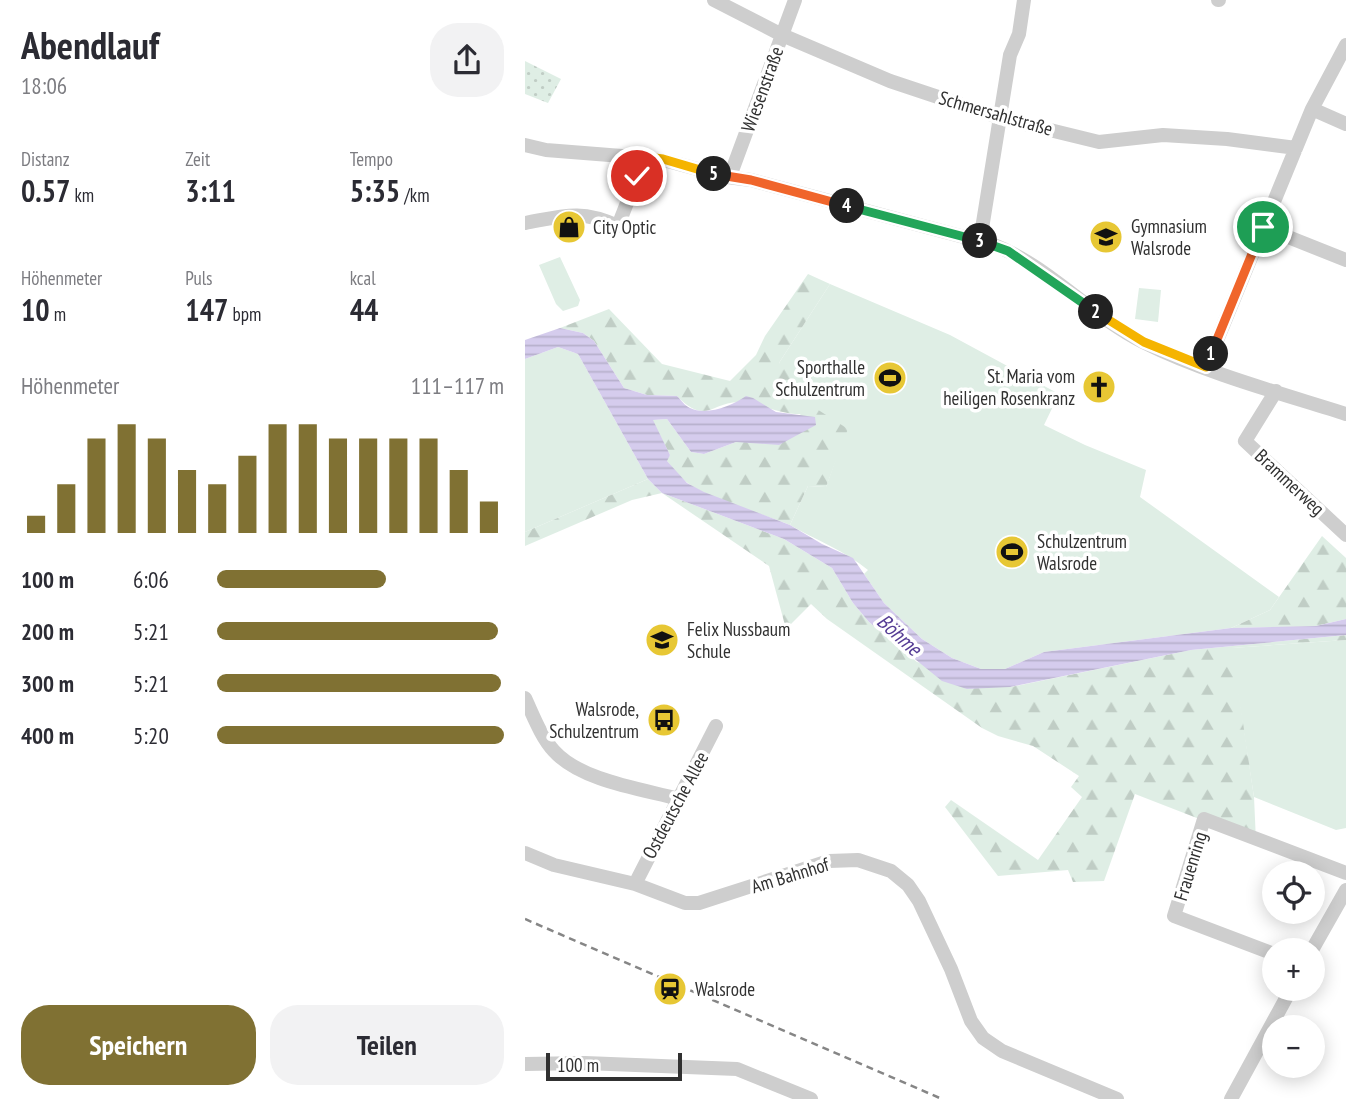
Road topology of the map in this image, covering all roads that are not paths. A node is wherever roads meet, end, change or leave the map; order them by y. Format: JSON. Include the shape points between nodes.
{"nodes":[{"id":1,"x":714,"y":0,"type":"edge"},
{"id":2,"x":795,"y":0,"type":"edge"},
{"id":3,"x":1024,"y":0,"type":"edge"},
{"id":4,"x":782,"y":35,"type":"junction"},
{"id":5,"x":1346,"y":45,"type":"edge"},
{"id":6,"x":1311,"y":109,"type":"junction"},
{"id":7,"x":1001,"y":118,"type":"junction"},
{"id":8,"x":1346,"y":124,"type":"edge"},
{"id":9,"x":525,"y":145,"type":"edge"},
{"id":10,"x":1296,"y":148,"type":"junction"},
{"id":11,"x":639,"y":156,"type":"junction"},
{"id":12,"x":727,"y":177,"type":"junction"},
{"id":13,"x":525,"y":223,"type":"edge"},
{"id":14,"x":1263,"y":227,"type":"junction"},
{"id":15,"x":980,"y":241,"type":"junction"},
{"id":16,"x":1346,"y":260,"type":"edge"},
{"id":17,"x":1206,"y":367,"type":"junction"},
{"id":18,"x":1276,"y":391,"type":"junction"},
{"id":19,"x":1346,"y":414,"type":"edge"},
{"id":20,"x":1346,"y":535,"type":"edge"},
{"id":21,"x":525,"y":698,"type":"edge"},
{"id":22,"x":716,"y":726,"type":"dead end"},
{"id":23,"x":680,"y":799,"type":"junction"},
{"id":24,"x":525,"y":853,"type":"edge"},
{"id":25,"x":1346,"y":873,"type":"edge"},
{"id":26,"x":635,"y":884,"type":"junction"},
{"id":27,"x":1346,"y":890,"type":"edge"},
{"id":28,"x":1319,"y":938,"type":"edge"},
{"id":29,"x":1262,"y":949,"type":"edge"},
{"id":30,"x":1284,"y":1001,"type":"edge"},
{"id":31,"x":525,"y":1064,"type":"edge"},
{"id":32,"x":811,"y":1099,"type":"edge"},
{"id":33,"x":1117,"y":1099,"type":"edge"},
{"id":34,"x":1231,"y":1099,"type":"edge"}],
"edges":[{"from":1,"to":4,"type":"street","name":"Schmersahlstraße"},
{"from":2,"to":4,"type":"street","name":"Wiesenstraße"},
{"from":3,"to":7,"type":"street"},
{"from":4,"to":7,"type":"street","name":"Schmersahlstraße","via":[[890,81]]},
{"from":4,"to":12,"type":"street","name":"Wiesenstraße"},
{"from":5,"to":6,"type":"street"},
{"from":6,"to":8,"type":"street"},
{"from":6,"to":10,"type":"street"},
{"from":7,"to":10,"type":"street","name":"Schmersahlstraße","via":[[1100,142],[1163,135]]},
{"from":7,"to":15,"type":"street"},
{"from":9,"to":11,"type":"street"},
{"from":10,"to":14,"type":"street"},
{"from":11,"to":12,"type":"street"},
{"from":11,"to":13,"type":"street","via":[[639,172],[618,226],[578,214]]},
{"from":12,"to":15,"type":"street"},
{"from":14,"to":16,"type":"street"},
{"from":14,"to":17,"type":"street"},
{"from":15,"to":17,"type":"street","via":[[1008,251],[1144,342]]},
{"from":17,"to":18,"type":"street"},
{"from":18,"to":19,"type":"street"},
{"from":18,"to":20,"type":"street","name":"Brammerweg","via":[[1245,441]]},
{"from":21,"to":23,"type":"street","via":[[545,738],[566,762],[599,777]]},
{"from":22,"to":23,"type":"street","name":"Ostdeutsche Allee"},
{"from":23,"to":26,"type":"street","name":"Ostdeutsche Allee"},
{"from":24,"to":26,"type":"street","name":"Am Bahnhof","via":[[554,865]]},
{"from":25,"to":29,"type":"street","name":"Frauenring","via":[[1204,819],[1174,916]]},
{"from":26,"to":33,"type":"street","name":"Am Bahnhof","via":[[694,904],[829,861],[858,860],[891,871],[919,901],[971,1021],[983,1038],[1002,1051]]},
{"from":27,"to":28,"type":"street"},
{"from":30,"to":34,"type":"street"},
{"from":31,"to":32,"type":"street","via":[[737,1069]]}]}
